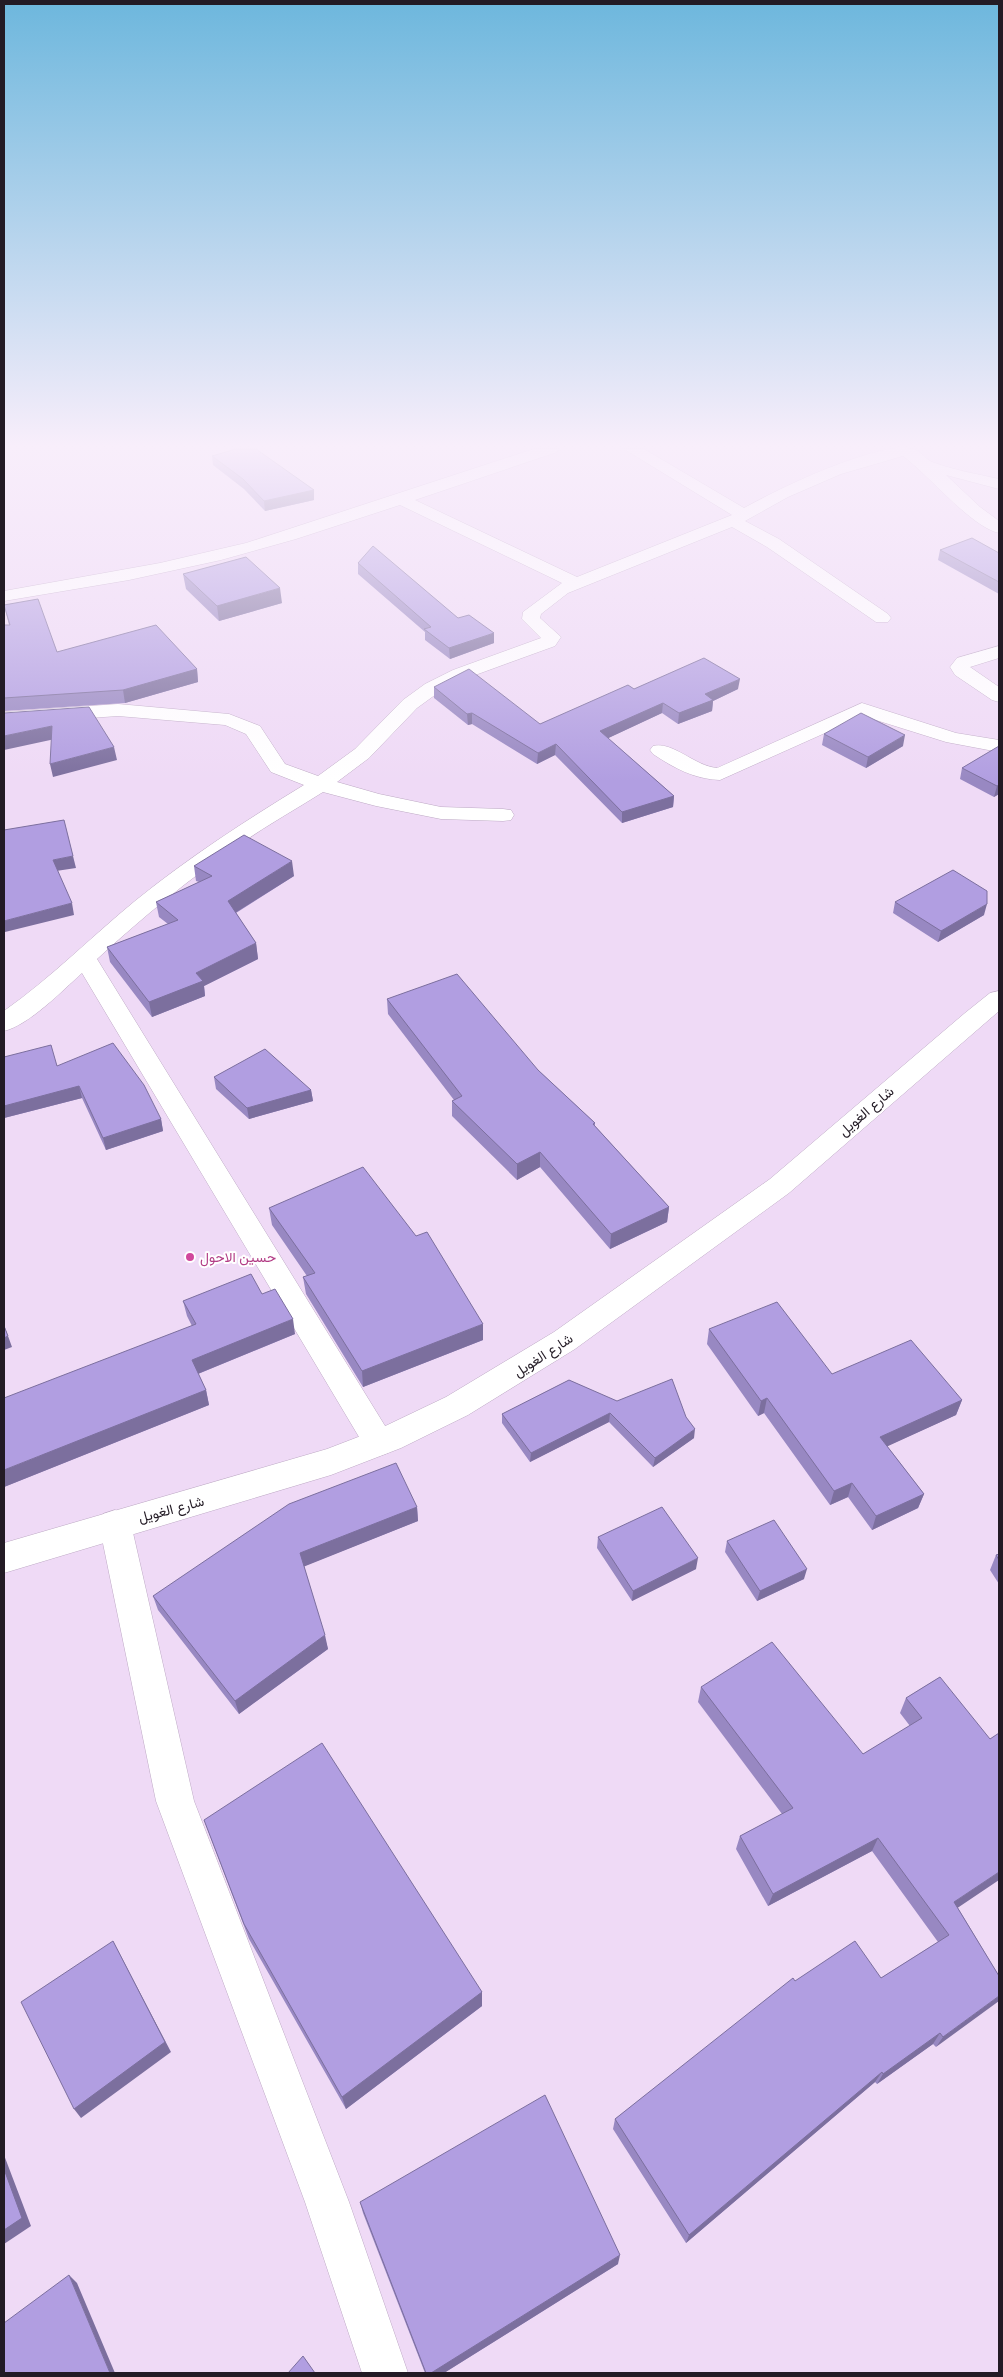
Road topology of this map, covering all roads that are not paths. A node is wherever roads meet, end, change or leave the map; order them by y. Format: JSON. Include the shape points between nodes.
{"nodes":[{"id":1,"x":200,"y":560,"type":"edge"},
{"id":2,"x":528,"y":560,"type":"edge"},
{"id":3,"x":634,"y":560,"type":"edge"},
{"id":4,"x":798,"y":560,"type":"edge"},
{"id":5,"x":576,"y":583,"type":"junction"},
{"id":6,"x":4,"y":596,"type":"edge"},
{"id":7,"x":882,"y":618,"type":"dead end"},
{"id":8,"x":999,"y":652,"type":"edge"},
{"id":9,"x":999,"y":696,"type":"edge"},
{"id":10,"x":4,"y":718,"type":"edge"},
{"id":11,"x":999,"y":746,"type":"edge"},
{"id":12,"x":660,"y":750,"type":"dead end"},
{"id":13,"x":320,"y":784,"type":"junction"},
{"id":14,"x":503,"y":815,"type":"dead end"},
{"id":15,"x":84,"y":957,"type":"junction"},
{"id":16,"x":999,"y":999,"type":"edge"},
{"id":17,"x":4,"y":1023,"type":"edge"},
{"id":18,"x":379,"y":1443,"type":"junction"},
{"id":19,"x":115,"y":1524,"type":"junction"},
{"id":20,"x":4,"y":1558,"type":"edge"},
{"id":21,"x":385,"y":2373,"type":"edge"}],
"edges":[{"from":1,"to":6,"type":"street"},
{"from":2,"to":5,"type":"street"},
{"from":3,"to":5,"type":"street"},
{"from":4,"to":7,"type":"street"},
{"from":5,"to":13,"type":"street","via":[[562,589],[532,612],[531,619],[550,634],[552,640],[466,671],[430,689],[365,752]]},
{"from":8,"to":9,"type":"street","via":[[964,662],[960,667],[962,672]]},
{"from":10,"to":13,"type":"street","via":[[118,710],[229,720],[253,730],[278,768]]},
{"from":11,"to":12,"type":"street","via":[[954,738],[862,710],[720,774],[705,774],[689,768]]},
{"from":13,"to":14,"type":"street","via":[[376,800],[441,813]]},
{"from":13,"to":15,"type":"street","via":[[242,832],[163,890]]},
{"from":15,"to":17,"type":"street","via":[[65,978]]},
{"from":15,"to":18,"type":"street"},
{"from":16,"to":18,"type":"street","name":"شارع الغويل","via":[[939,1047],[802,1168],[627,1299],[490,1390]]},
{"from":18,"to":19,"type":"street","name":"شارع الغويل","via":[[265,1483]]},
{"from":19,"to":20,"type":"street","name":"شارع الغويل"},
{"from":19,"to":21,"type":"street","via":[[175,1801],[327,2202]]}]}
